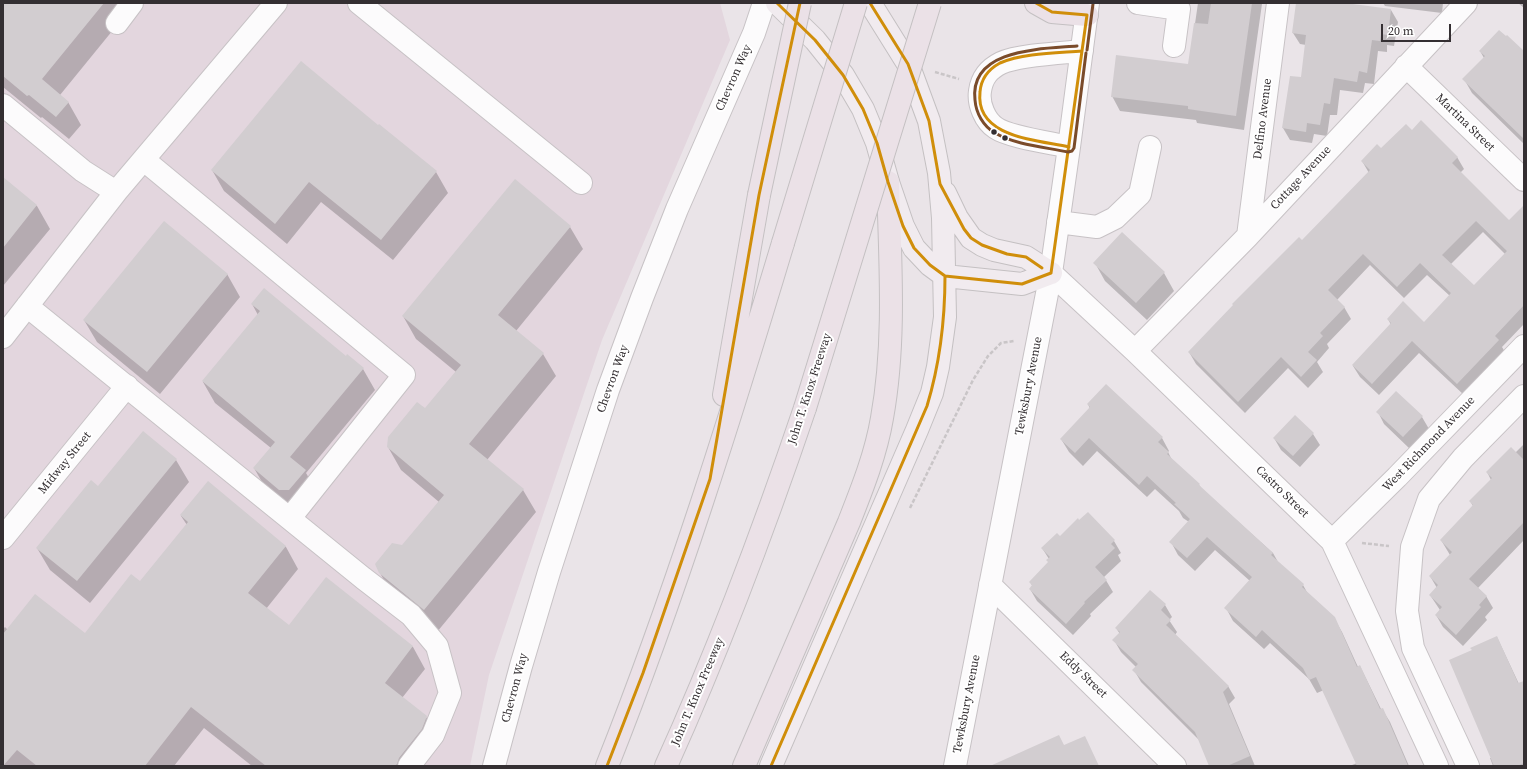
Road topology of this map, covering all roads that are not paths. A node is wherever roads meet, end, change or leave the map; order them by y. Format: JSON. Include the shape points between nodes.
{"nodes":[{"id":1,"x":132,"y":3,"type":"edge"},
{"id":2,"x":276,"y":3,"type":"edge"},
{"id":3,"x":359,"y":3,"type":"edge"},
{"id":4,"x":764,"y":3,"type":"edge"},
{"id":5,"x":777,"y":3,"type":"edge"},
{"id":6,"x":800,"y":3,"type":"edge"},
{"id":7,"x":856,"y":3,"type":"edge"},
{"id":8,"x":870,"y":3,"type":"edge"},
{"id":9,"x":930,"y":3,"type":"edge"},
{"id":10,"x":1036,"y":3,"type":"edge"},
{"id":11,"x":1278,"y":3,"type":"edge"},
{"id":12,"x":1466,"y":3,"type":"edge"},
{"id":13,"x":1147,"y":4,"type":"edge"},
{"id":14,"x":1088,"y":9,"type":"edge"},
{"id":15,"x":117,"y":23,"type":"dead end"},
{"id":16,"x":1174,"y":46,"type":"dead end"},
{"id":17,"x":1082,"y":50,"type":"junction"},
{"id":18,"x":1406,"y":66,"type":"junction"},
{"id":19,"x":3,"y":105,"type":"edge"},
{"id":20,"x":1069,"y":147,"type":"junction"},
{"id":21,"x":1150,"y":147,"type":"dead end"},
{"id":22,"x":144,"y":160,"type":"junction"},
{"id":23,"x":1524,"y":180,"type":"edge"},
{"id":24,"x":888,"y":182,"type":"junction"},
{"id":25,"x":581,"y":183,"type":"dead end"},
{"id":26,"x":940,"y":184,"type":"junction"},
{"id":27,"x":116,"y":192,"type":"junction"},
{"id":28,"x":1058,"y":222,"type":"junction"},
{"id":29,"x":1248,"y":236,"type":"junction"},
{"id":30,"x":1051,"y":273,"type":"junction"},
{"id":31,"x":945,"y":276,"type":"junction"},
{"id":32,"x":27,"y":306,"type":"junction"},
{"id":33,"x":3,"y":337,"type":"edge"},
{"id":34,"x":1524,"y":346,"type":"edge"},
{"id":35,"x":1135,"y":351,"type":"junction"},
{"id":36,"x":127,"y":386,"type":"junction"},
{"id":37,"x":1524,"y":396,"type":"edge"},
{"id":38,"x":710,"y":479,"type":"junction"},
{"id":39,"x":290,"y":518,"type":"junction"},
{"id":40,"x":3,"y":538,"type":"edge"},
{"id":41,"x":1332,"y":541,"type":"junction"},
{"id":42,"x":990,"y":585,"type":"junction"},
{"id":43,"x":408,"y":766,"type":"edge"},
{"id":44,"x":494,"y":766,"type":"edge"},
{"id":45,"x":607,"y":766,"type":"edge"},
{"id":46,"x":667,"y":766,"type":"edge"},
{"id":47,"x":744,"y":766,"type":"edge"},
{"id":48,"x":771,"y":766,"type":"edge"},
{"id":49,"x":955,"y":766,"type":"edge"},
{"id":50,"x":1174,"y":766,"type":"edge"},
{"id":51,"x":1437,"y":766,"type":"edge"},
{"id":52,"x":1468,"y":766,"type":"edge"}],
"edges":[{"from":1,"to":15,"type":"street"},
{"from":2,"to":22,"type":"street"},
{"from":3,"to":25,"type":"street"},
{"from":4,"to":44,"type":"street","name":"Chevron Way","via":[[754,33],[660,252],[608,390],[536,613]]},
{"from":5,"to":24,"type":"main road","via":[[814,40],[843,75],[863,109],[877,143]]},
{"from":6,"to":38,"type":"highway","bridge":true,"via":[[759,195]]},
{"from":7,"to":38,"type":"highway","bridge":true},
{"from":8,"to":26,"type":"main road","name":"Castro Street","via":[[908,64],[929,121]]},
{"from":9,"to":46,"type":"highway","name":"John T. Knox Freeway","bridge":true,"via":[[805,408],[740,586]]},
{"from":10,"to":14,"type":"highway","via":[[1052,12]]},
{"from":11,"to":29,"type":"street","name":"Delfino Avenue"},
{"from":12,"to":18,"type":"street","name":"Cottage Avenue"},
{"from":13,"to":16,"type":"street","via":[[1179,9]]},
{"from":14,"to":17,"type":"street","name":"Tewksbury Avenue"},
{"from":17,"to":20,"type":"street","name":"Tewksbury Avenue"},
{"from":17,"to":20,"type":"street","via":[[1003,62],[990,70],[982,81],[980,93],[981,106],[987,119],[996,128]]},
{"from":18,"to":23,"type":"street","name":"Martina Street"},
{"from":18,"to":29,"type":"street","name":"Cottage Avenue"},
{"from":19,"to":27,"type":"street","via":[[83,171]]},
{"from":20,"to":28,"type":"street","name":"Tewksbury Avenue"},
{"from":21,"to":28,"type":"street","via":[[1140,194],[1115,218],[1097,227]]},
{"from":22,"to":27,"type":"street"},
{"from":22,"to":39,"type":"street","via":[[404,375]]},
{"from":24,"to":31,"type":"main road","via":[[903,226],[914,248]]},
{"from":24,"to":47,"type":"highway","via":[[891,316],[889,374],[877,444],[849,522]]},
{"from":26,"to":30,"type":"main road","name":"Castro Street","via":[[971,238],[994,250],[1026,257]]},
{"from":26,"to":31,"type":"main road"},
{"from":27,"to":32,"type":"street"},
{"from":28,"to":30,"type":"street","name":"Tewksbury Avenue"},
{"from":29,"to":35,"type":"street","name":"Cottage Avenue"},
{"from":30,"to":31,"type":"main road","via":[[1022,284]]},
{"from":30,"to":35,"type":"street","name":"Castro Street"},
{"from":30,"to":42,"type":"street","name":"Tewksbury Avenue"},
{"from":31,"to":48,"type":"main road","via":[[945,318],[940,355],[927,406]]},
{"from":32,"to":33,"type":"street"},
{"from":32,"to":36,"type":"street"},
{"from":34,"to":41,"type":"street","name":"West Richmond Avenue"},
{"from":35,"to":41,"type":"street","name":"Castro Street"},
{"from":36,"to":39,"type":"street"},
{"from":36,"to":40,"type":"street","name":"Midway Street"},
{"from":37,"to":52,"type":"street","via":[[1463,458],[1429,499],[1412,548],[1407,611],[1414,648]]},
{"from":38,"to":45,"type":"highway","via":[[678,577]]},
{"from":39,"to":43,"type":"street","via":[[411,615],[437,646],[450,694],[433,735]]},
{"from":41,"to":51,"type":"street","name":"Castro Street"},
{"from":42,"to":49,"type":"street","name":"Tewksbury Avenue"},
{"from":42,"to":50,"type":"street","name":"Eddy Street"}]}
